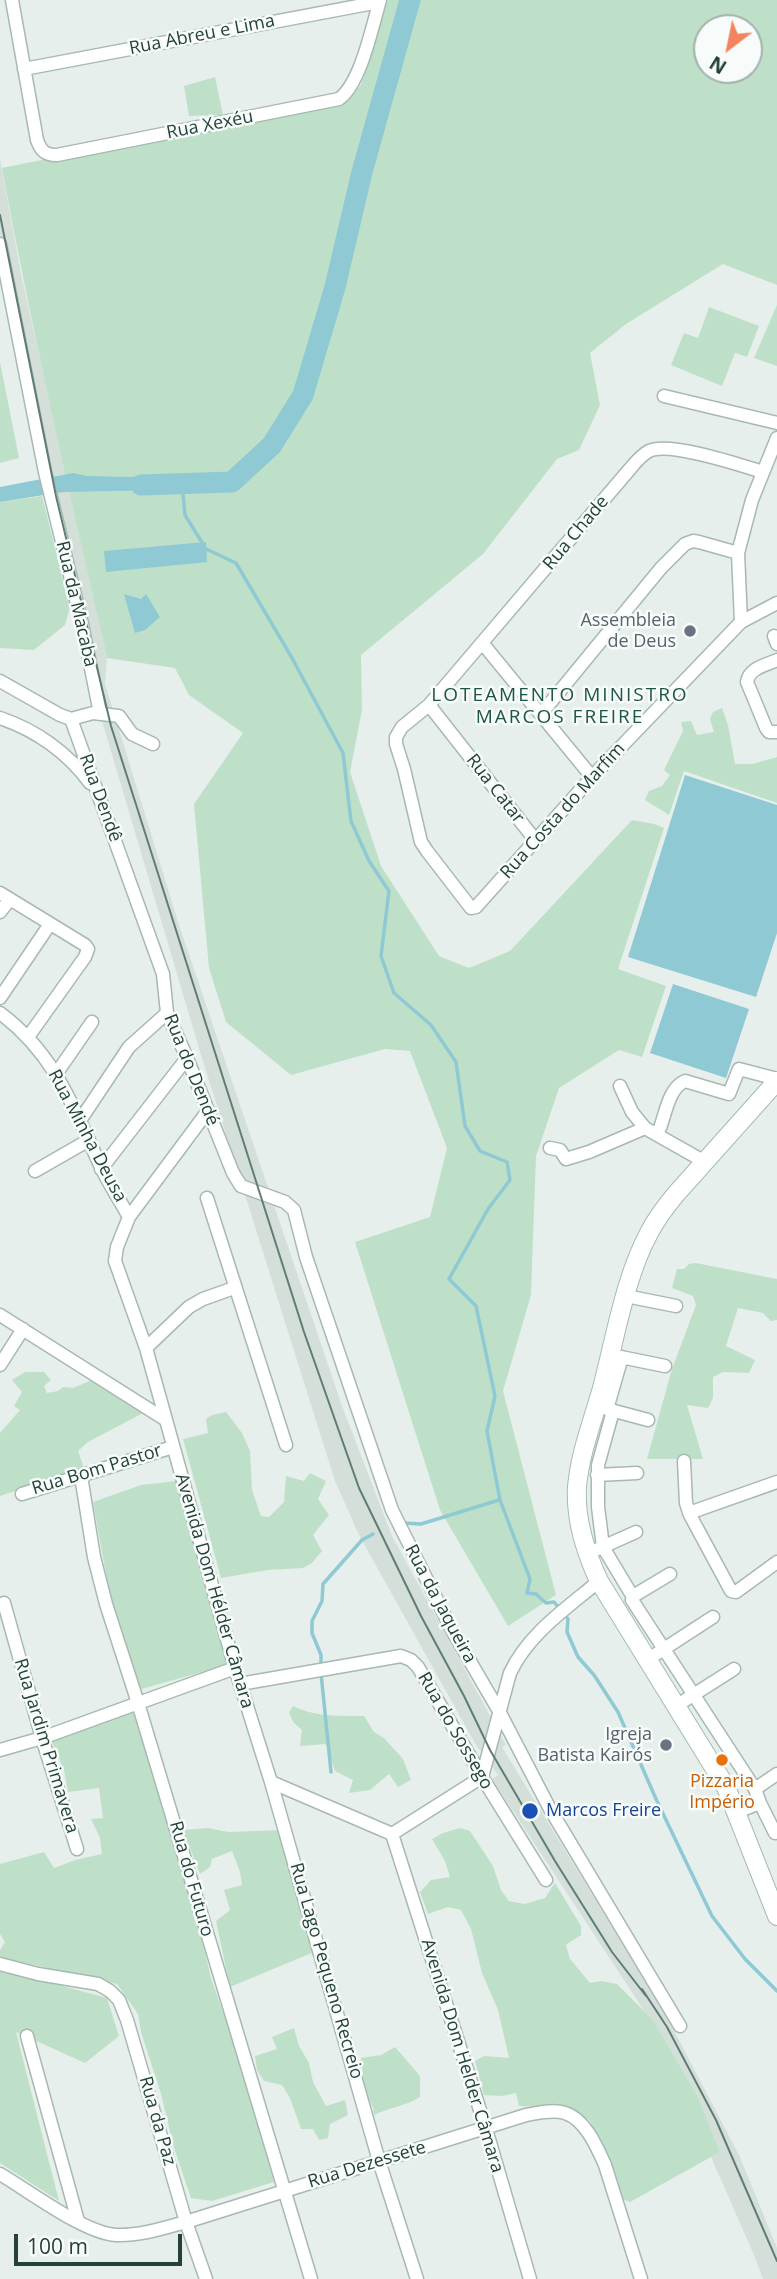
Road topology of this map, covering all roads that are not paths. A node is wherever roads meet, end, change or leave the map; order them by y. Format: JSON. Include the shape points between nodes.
{"nodes":[{"id":1,"x":12,"y":0,"type":"edge"},
{"id":2,"x":380,"y":1,"type":"edge"},
{"id":3,"x":24,"y":69,"type":"junction"},
{"id":4,"x":0,"y":244,"type":"edge"},
{"id":5,"x":664,"y":396,"type":"dead end"},
{"id":6,"x":777,"y":423,"type":"edge"},
{"id":7,"x":777,"y":438,"type":"edge"},
{"id":8,"x":762,"y":471,"type":"junction"},
{"id":9,"x":738,"y":553,"type":"junction"},
{"id":10,"x":777,"y":603,"type":"edge"},
{"id":11,"x":741,"y":622,"type":"junction"},
{"id":12,"x":483,"y":644,"type":"junction"},
{"id":13,"x":777,"y":660,"type":"edge"},
{"id":14,"x":0,"y":681,"type":"edge"},
{"id":15,"x":429,"y":705,"type":"junction"},
{"id":16,"x":100,"y":713,"type":"junction"},
{"id":17,"x":541,"y":714,"type":"junction"},
{"id":18,"x":0,"y":718,"type":"edge"},
{"id":19,"x":71,"y":719,"type":"junction"},
{"id":20,"x":777,"y":732,"type":"edge"},
{"id":21,"x":153,"y":744,"type":"dead end"},
{"id":22,"x":592,"y":777,"type":"junction"},
{"id":23,"x":98,"y":794,"type":"junction"},
{"id":24,"x":536,"y":841,"type":"junction"},
{"id":25,"x":129,"y":877,"type":"joint"},
{"id":26,"x":5,"y":896,"type":"edge"},
{"id":27,"x":474,"y":909,"type":"joint"},
{"id":28,"x":0,"y":912,"type":"edge"},
{"id":29,"x":50,"y":923,"type":"junction"},
{"id":30,"x":0,"y":998,"type":"edge"},
{"id":31,"x":0,"y":1013,"type":"edge"},
{"id":32,"x":167,"y":1013,"type":"junction"},
{"id":33,"x":92,"y":1022,"type":"dead end"},
{"id":34,"x":28,"y":1037,"type":"junction"},
{"id":35,"x":187,"y":1058,"type":"junction"},
{"id":36,"x":57,"y":1074,"type":"junction"},
{"id":37,"x":777,"y":1080,"type":"edge"},
{"id":38,"x":621,"y":1086,"type":"dead end"},
{"id":39,"x":208,"y":1112,"type":"junction"},
{"id":40,"x":81,"y":1119,"type":"junction"},
{"id":41,"x":645,"y":1128,"type":"junction"},
{"id":42,"x":660,"y":1128,"type":"dead end"},
{"id":43,"x":89,"y":1140,"type":"junction"},
{"id":44,"x":550,"y":1148,"type":"dead end"},
{"id":45,"x":705,"y":1162,"type":"junction"},
{"id":46,"x":102,"y":1169,"type":"junction"},
{"id":47,"x":35,"y":1171,"type":"dead end"},
{"id":48,"x":237,"y":1182,"type":"joint"},
{"id":49,"x":207,"y":1198,"type":"dead end"},
{"id":50,"x":129,"y":1217,"type":"junction"},
{"id":51,"x":120,"y":1275,"type":"joint"},
{"id":52,"x":234,"y":1287,"type":"junction"},
{"id":53,"x":626,"y":1296,"type":"junction"},
{"id":54,"x":676,"y":1306,"type":"dead end"},
{"id":55,"x":0,"y":1315,"type":"edge"},
{"id":56,"x":23,"y":1329,"type":"junction"},
{"id":57,"x":146,"y":1348,"type":"junction"},
{"id":58,"x":616,"y":1356,"type":"junction"},
{"id":59,"x":0,"y":1365,"type":"edge"},
{"id":60,"x":665,"y":1366,"type":"dead end"},
{"id":61,"x":606,"y":1409,"type":"junction"},
{"id":62,"x":166,"y":1420,"type":"junction"},
{"id":63,"x":648,"y":1420,"type":"dead end"},
{"id":64,"x":286,"y":1446,"type":"dead end"},
{"id":65,"x":173,"y":1447,"type":"junction"},
{"id":66,"x":684,"y":1461,"type":"dead end"},
{"id":67,"x":637,"y":1474,"type":"dead end"},
{"id":68,"x":597,"y":1475,"type":"junction"},
{"id":69,"x":81,"y":1476,"type":"junction"},
{"id":70,"x":777,"y":1482,"type":"edge"},
{"id":71,"x":22,"y":1494,"type":"dead end"},
{"id":72,"x":690,"y":1513,"type":"junction"},
{"id":73,"x":636,"y":1532,"type":"dead end"},
{"id":74,"x":595,"y":1551,"type":"junction"},
{"id":75,"x":777,"y":1562,"type":"edge"},
{"id":76,"x":670,"y":1574,"type":"dead end"},
{"id":77,"x":599,"y":1581,"type":"junction"},
{"id":78,"x":633,"y":1597,"type":"junction"},
{"id":79,"x":4,"y":1604,"type":"dead end"},
{"id":80,"x":713,"y":1617,"type":"dead end"},
{"id":81,"x":663,"y":1648,"type":"junction"},
{"id":82,"x":648,"y":1660,"type":"junction"},
{"id":83,"x":235,"y":1668,"type":"junction"},
{"id":84,"x":734,"y":1669,"type":"dead end"},
{"id":85,"x":240,"y":1684,"type":"junction"},
{"id":86,"x":694,"y":1695,"type":"junction"},
{"id":87,"x":138,"y":1703,"type":"junction"},
{"id":88,"x":676,"y":1706,"type":"junction"},
{"id":89,"x":499,"y":1712,"type":"junction"},
{"id":90,"x":42,"y":1738,"type":"junction"},
{"id":91,"x":722,"y":1738,"type":"junction"},
{"id":92,"x":0,"y":1750,"type":"edge"},
{"id":93,"x":705,"y":1752,"type":"junction"},
{"id":94,"x":777,"y":1774,"type":"edge"},
{"id":95,"x":482,"y":1777,"type":"junction"},
{"id":96,"x":271,"y":1782,"type":"junction"},
{"id":97,"x":755,"y":1789,"type":"junction"},
{"id":98,"x":760,"y":1803,"type":"junction"},
{"id":99,"x":737,"y":1812,"type":"junction"},
{"id":100,"x":775,"y":1833,"type":"dead end"},
{"id":101,"x":392,"y":1834,"type":"junction"},
{"id":102,"x":77,"y":1849,"type":"dead end"},
{"id":103,"x":546,"y":1881,"type":"dead end"},
{"id":104,"x":777,"y":1916,"type":"edge"},
{"id":105,"x":0,"y":1964,"type":"edge"},
{"id":106,"x":680,"y":2026,"type":"dead end"},
{"id":107,"x":27,"y":2036,"type":"dead end"},
{"id":108,"x":486,"y":2129,"type":"junction"},
{"id":109,"x":379,"y":2161,"type":"junction"},
{"id":110,"x":0,"y":2174,"type":"edge"},
{"id":111,"x":283,"y":2191,"type":"junction"},
{"id":112,"x":78,"y":2221,"type":"junction"},
{"id":113,"x":186,"y":2222,"type":"junction"},
{"id":114,"x":206,"y":2279,"type":"edge"},
{"id":115,"x":311,"y":2279,"type":"edge"},
{"id":116,"x":416,"y":2279,"type":"edge"},
{"id":117,"x":530,"y":2279,"type":"edge"},
{"id":118,"x":641,"y":2279,"type":"edge"}],
"edges":[{"from":1,"to":3,"type":"street"},
{"from":2,"to":3,"type":"street","name":"Rua Abreu e Lima"},
{"from":2,"to":3,"type":"street","name":"Rua Xexéu","via":[[355,80],[339,99],[57,155],[43,152],[37,141]]},
{"from":4,"to":16,"type":"street","name":"Rua da Macaba","via":[[50,496]]},
{"from":5,"to":6,"type":"street"},
{"from":7,"to":8,"type":"street"},
{"from":8,"to":9,"type":"street"},
{"from":8,"to":12,"type":"street","name":"Rua Chade","via":[[677,450],[649,451]]},
{"from":9,"to":11,"type":"street"},
{"from":9,"to":17,"type":"street","via":[[694,541],[685,544]]},
{"from":10,"to":11,"type":"street","name":"Rua Costa do Marfim"},
{"from":11,"to":22,"type":"street","name":"Rua Costa do Marfim"},
{"from":12,"to":15,"type":"street","name":"Rua Chade"},
{"from":12,"to":17,"type":"street"},
{"from":13,"to":20,"type":"street","via":[[753,671],[747,682],[766,728]]},
{"from":14,"to":19,"type":"street"},
{"from":15,"to":24,"type":"street","name":"Rua Catar"},
{"from":15,"to":27,"type":"street","name":"Rua Chade","via":[[402,727],[396,744],[421,842]]},
{"from":16,"to":19,"type":"street"},
{"from":16,"to":21,"type":"street","via":[[121,717],[132,734]]},
{"from":17,"to":22,"type":"street"},
{"from":18,"to":23,"type":"street","via":[[66,755]]},
{"from":19,"to":23,"type":"street","name":"Rua Dendê"},
{"from":22,"to":24,"type":"street","name":"Rua Costa do Marfim"},
{"from":23,"to":25,"type":"street","name":"Rua Dendê"},
{"from":24,"to":27,"type":"street","name":"Rua Costa do Marfim"},
{"from":25,"to":32,"type":"street","name":"Rua do Dendé","via":[[163,974]]},
{"from":26,"to":28,"type":"street"},
{"from":26,"to":29,"type":"street"},
{"from":29,"to":30,"type":"street"},
{"from":29,"to":34,"type":"street","via":[[88,949]]},
{"from":31,"to":34,"type":"street","name":"Rua Minha Deusa"},
{"from":32,"to":35,"type":"street","name":"Rua do Dendé"},
{"from":32,"to":40,"type":"street","via":[[129,1047]]},
{"from":33,"to":36,"type":"street"},
{"from":34,"to":36,"type":"street","name":"Rua Minha Deusa"},
{"from":35,"to":39,"type":"street","name":"Rua do Dendé"},
{"from":35,"to":46,"type":"street"},
{"from":36,"to":40,"type":"street","name":"Rua Minha Deusa"},
{"from":37,"to":42,"type":"street","via":[[739,1069],[729,1094],[685,1080],[673,1091]]},
{"from":37,"to":45,"type":"main road"},
{"from":38,"to":41,"type":"street"},
{"from":39,"to":48,"type":"street","name":"Rua do Dendé"},
{"from":39,"to":50,"type":"street"},
{"from":40,"to":43,"type":"street","name":"Rua Minha Deusa"},
{"from":41,"to":44,"type":"street","via":[[566,1158],[560,1150]]},
{"from":41,"to":45,"type":"street"},
{"from":43,"to":46,"type":"street","name":"Rua Minha Deusa"},
{"from":43,"to":47,"type":"street"},
{"from":45,"to":53,"type":"main road","via":[[647,1236]]},
{"from":46,"to":50,"type":"street","name":"Rua Minha Deusa"},
{"from":48,"to":89,"type":"street","name":"Rua da Jaqueira","via":[[294,1210],[392,1510]]},
{"from":49,"to":52,"type":"street"},
{"from":50,"to":51,"type":"street","name":"Rua Minha Deusa","via":[[117,1247]]},
{"from":51,"to":57,"type":"street","name":"Avenida Dom Hélder Câmara"},
{"from":52,"to":57,"type":"street","via":[[189,1307]]},
{"from":52,"to":64,"type":"street"},
{"from":53,"to":54,"type":"street"},
{"from":53,"to":58,"type":"main road"},
{"from":55,"to":56,"type":"street"},
{"from":56,"to":59,"type":"street"},
{"from":56,"to":62,"type":"street"},
{"from":57,"to":62,"type":"street","name":"Avenida Dom Hélder Câmara"},
{"from":58,"to":60,"type":"street"},
{"from":58,"to":61,"type":"main road"},
{"from":61,"to":63,"type":"street"},
{"from":61,"to":68,"type":"street"},
{"from":61,"to":74,"type":"main road","via":[[580,1462],[577,1489],[579,1518]]},
{"from":62,"to":65,"type":"street","name":"Avenida Dom Hélder Câmara"},
{"from":65,"to":69,"type":"street","name":"Rua Bom Pastor"},
{"from":65,"to":83,"type":"street","name":"Avenida Dom Hélder Câmara"},
{"from":66,"to":72,"type":"street"},
{"from":67,"to":68,"type":"street"},
{"from":68,"to":74,"type":"street"},
{"from":69,"to":71,"type":"street","name":"Rua Bom Pastor"},
{"from":69,"to":87,"type":"street","name":"Rua do Futuro","via":[[94,1558]]},
{"from":70,"to":72,"type":"street"},
{"from":72,"to":75,"type":"street","via":[[733,1593]]},
{"from":73,"to":74,"type":"street"},
{"from":74,"to":77,"type":"main road"},
{"from":74,"to":78,"type":"street"},
{"from":76,"to":78,"type":"street"},
{"from":77,"to":82,"type":"main road"},
{"from":77,"to":89,"type":"street","via":[[529,1642],[509,1673]]},
{"from":78,"to":81,"type":"street"},
{"from":79,"to":90,"type":"street","name":"Rua Jardim Primavera"},
{"from":80,"to":81,"type":"street"},
{"from":81,"to":82,"type":"street"},
{"from":81,"to":86,"type":"street"},
{"from":82,"to":88,"type":"main road"},
{"from":83,"to":85,"type":"street","name":"Avenida Dom Hélder Câmara"},
{"from":83,"to":87,"type":"street"},
{"from":84,"to":86,"type":"street"},
{"from":85,"to":95,"type":"street","name":"Rua do Sossego","via":[[401,1656],[418,1667]]},
{"from":85,"to":96,"type":"street","name":"Avenida Dom Hélder Câmara"},
{"from":86,"to":88,"type":"street"},
{"from":86,"to":91,"type":"street"},
{"from":87,"to":90,"type":"street"},
{"from":87,"to":111,"type":"street","name":"Rua do Futuro"},
{"from":88,"to":93,"type":"main road"},
{"from":89,"to":95,"type":"street"},
{"from":89,"to":106,"type":"street","name":"Rua da Jaqueira","via":[[551,1810]]},
{"from":90,"to":92,"type":"street"},
{"from":90,"to":102,"type":"street","name":"Rua Jardim Primavera"},
{"from":91,"to":93,"type":"street"},
{"from":91,"to":97,"type":"street"},
{"from":93,"to":99,"type":"main road"},
{"from":94,"to":97,"type":"street"},
{"from":95,"to":101,"type":"street"},
{"from":95,"to":103,"type":"street","name":"Rua do Sossego"},
{"from":96,"to":101,"type":"street"},
{"from":96,"to":109,"type":"street","name":"Rua Lago Pequeno Recreio"},
{"from":97,"to":98,"type":"street"},
{"from":98,"to":99,"type":"street"},
{"from":98,"to":100,"type":"street"},
{"from":99,"to":104,"type":"main road"},
{"from":101,"to":108,"type":"street","name":"Avenida Dom Helder Câmara"},
{"from":105,"to":113,"type":"street","name":"Rua da Paz","via":[[98,1984],[119,2000]]},
{"from":107,"to":112,"type":"street"},
{"from":108,"to":109,"type":"street","name":"Rua Dezessete"},
{"from":108,"to":117,"type":"street","name":"Avenida Dom Helder Câmara"},
{"from":108,"to":118,"type":"street","name":"Rua Dezessete","via":[[550,2112],[576,2119],[605,2165]]},
{"from":109,"to":111,"type":"street","name":"Rua Dezessete"},
{"from":109,"to":116,"type":"street","name":"Rua Lago Pequeno Recreio"},
{"from":110,"to":112,"type":"street","name":"Rua Dezessete"},
{"from":111,"to":113,"type":"street","name":"Rua Dezessete"},
{"from":111,"to":115,"type":"street","name":"Rua do Futuro"},
{"from":112,"to":113,"type":"street","name":"Rua Dezessete","via":[[115,2235]]},
{"from":113,"to":114,"type":"street"}]}
